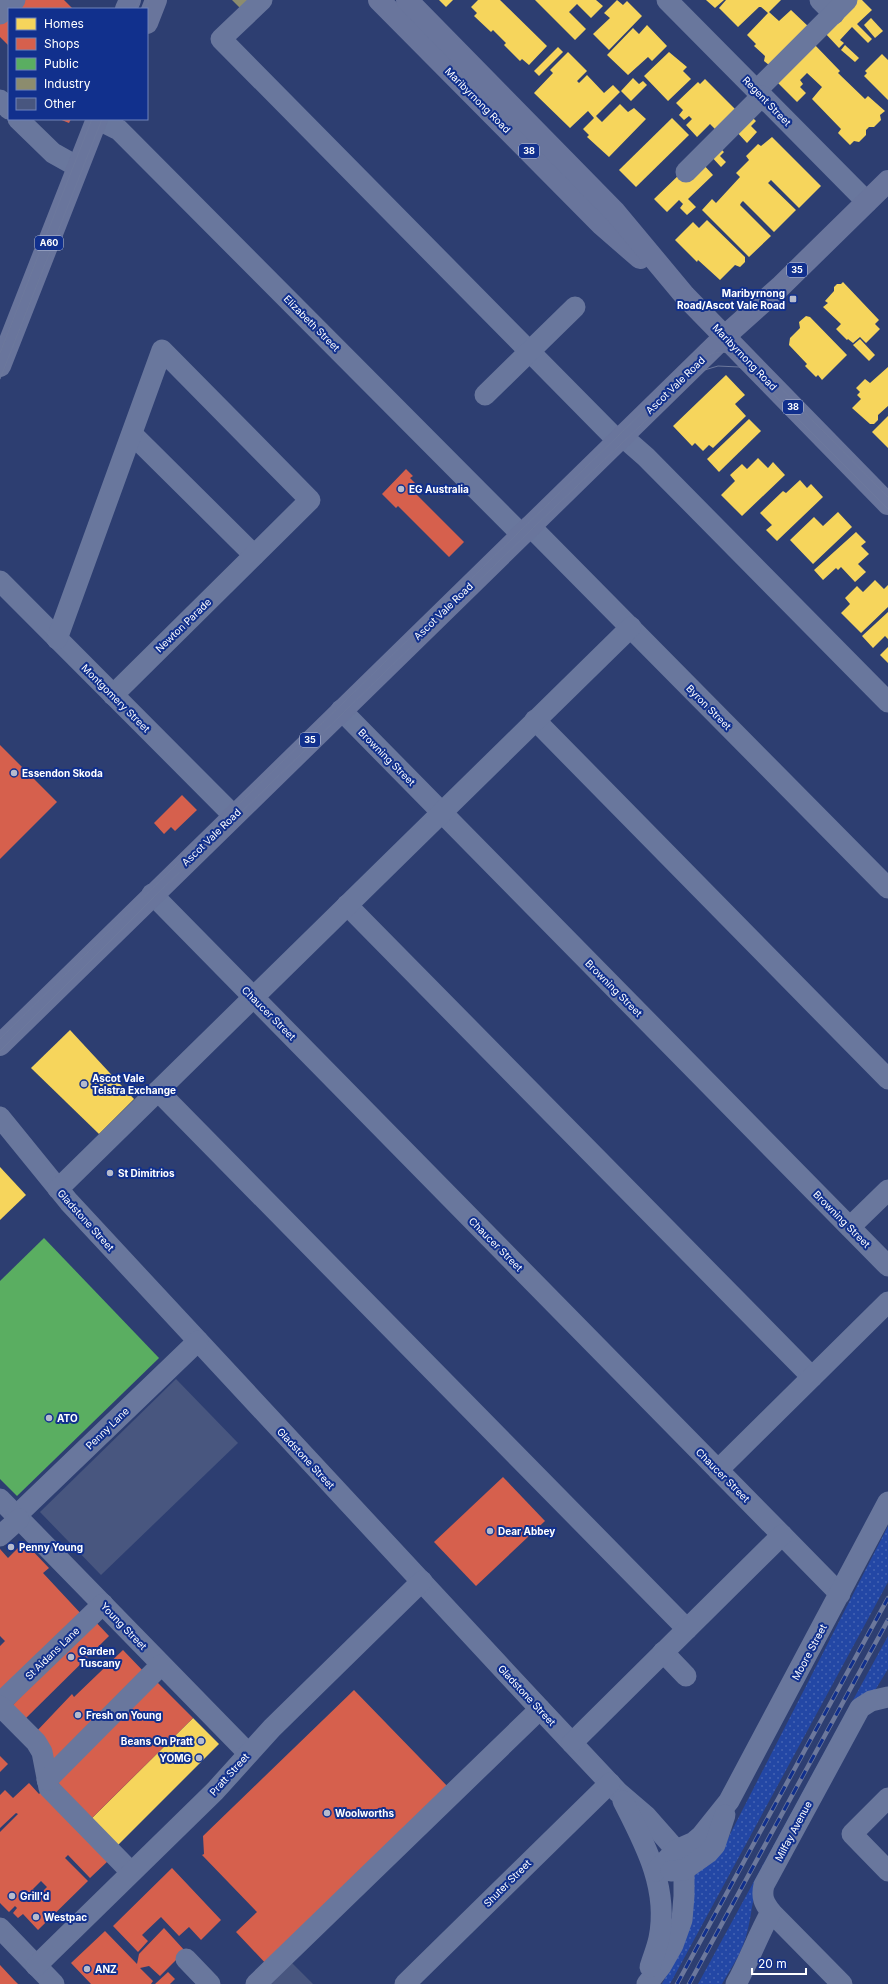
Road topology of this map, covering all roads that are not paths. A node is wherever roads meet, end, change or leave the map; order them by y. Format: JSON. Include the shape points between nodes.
{"nodes":[{"id":1,"x":14,"y":0,"type":"edge"},
{"id":2,"x":156,"y":0,"type":"edge"},
{"id":3,"x":262,"y":0,"type":"edge"},
{"id":4,"x":379,"y":0,"type":"edge"},
{"id":5,"x":407,"y":0,"type":"edge"},
{"id":6,"x":667,"y":0,"type":"edge"},
{"id":7,"x":834,"y":4,"type":"edge"},
{"id":8,"x":0,"y":14,"type":"edge"},
{"id":9,"x":148,"y":20,"type":"edge"},
{"id":10,"x":759,"y":93,"type":"junction"},
{"id":11,"x":0,"y":100,"type":"edge"},
{"id":12,"x":8,"y":108,"type":"edge"},
{"id":13,"x":19,"y":120,"type":"edge"},
{"id":14,"x":97,"y":120,"type":"edge"},
{"id":15,"x":99,"y":120,"type":"edge"},
{"id":16,"x":78,"y":167,"type":"junction"},
{"id":17,"x":686,"y":172,"type":"dead end"},
{"id":18,"x":888,"y":181,"type":"edge"},
{"id":19,"x":867,"y":202,"type":"junction"},
{"id":20,"x":685,"y":296,"type":"junction"},
{"id":21,"x":575,"y":307,"type":"dead end"},
{"id":22,"x":724,"y":337,"type":"junction"},
{"id":23,"x":529,"y":352,"type":"junction"},
{"id":24,"x":0,"y":366,"type":"edge"},
{"id":25,"x":485,"y":395,"type":"dead end"},
{"id":26,"x":132,"y":434,"type":"junction"},
{"id":27,"x":620,"y":439,"type":"junction"},
{"id":28,"x":888,"y":504,"type":"edge"},
{"id":29,"x":526,"y":530,"type":"junction"},
{"id":30,"x":254,"y":556,"type":"junction"},
{"id":31,"x":0,"y":581,"type":"edge"},
{"id":32,"x":631,"y":627,"type":"junction"},
{"id":33,"x":57,"y":639,"type":"junction"},
{"id":34,"x":113,"y":695,"type":"junction"},
{"id":35,"x":888,"y":702,"type":"edge"},
{"id":36,"x":341,"y":710,"type":"junction"},
{"id":37,"x":535,"y":720,"type":"junction"},
{"id":38,"x":441,"y":812,"type":"junction"},
{"id":39,"x":233,"y":815,"type":"junction"},
{"id":40,"x":888,"y":888,"type":"edge"},
{"id":41,"x":152,"y":894,"type":"junction"},
{"id":42,"x":347,"y":905,"type":"junction"},
{"id":43,"x":253,"y":997,"type":"junction"},
{"id":44,"x":3,"y":1036,"type":"edge"},
{"id":45,"x":888,"y":1078,"type":"edge"},
{"id":46,"x":158,"y":1091,"type":"junction"},
{"id":47,"x":0,"y":1117,"type":"edge"},
{"id":48,"x":58,"y":1189,"type":"junction"},
{"id":49,"x":888,"y":1190,"type":"edge"},
{"id":50,"x":850,"y":1227,"type":"junction"},
{"id":51,"x":888,"y":1266,"type":"edge"},
{"id":52,"x":888,"y":1302,"type":"edge"},
{"id":53,"x":198,"y":1341,"type":"junction"},
{"id":54,"x":812,"y":1378,"type":"junction"},
{"id":55,"x":718,"y":1470,"type":"junction"},
{"id":56,"x":0,"y":1499,"type":"edge"},
{"id":57,"x":888,"y":1502,"type":"edge"},
{"id":58,"x":17,"y":1517,"type":"junction"},
{"id":59,"x":782,"y":1535,"type":"junction"},
{"id":60,"x":0,"y":1536,"type":"edge"},
{"id":61,"x":422,"y":1581,"type":"junction"},
{"id":62,"x":840,"y":1594,"type":"junction"},
{"id":63,"x":103,"y":1604,"type":"junction"},
{"id":64,"x":687,"y":1629,"type":"junction"},
{"id":65,"x":663,"y":1652,"type":"junction"},
{"id":66,"x":161,"y":1665,"type":"junction"},
{"id":67,"x":686,"y":1676,"type":"dead end"},
{"id":68,"x":888,"y":1697,"type":"edge"},
{"id":69,"x":0,"y":1704,"type":"edge"},
{"id":70,"x":540,"y":1709,"type":"junction"},
{"id":71,"x":572,"y":1743,"type":"junction"},
{"id":72,"x":248,"y":1753,"type":"junction"},
{"id":73,"x":47,"y":1780,"type":"junction"},
{"id":74,"x":614,"y":1787,"type":"junction"},
{"id":75,"x":888,"y":1798,"type":"edge"},
{"id":76,"x":729,"y":1801,"type":"junction"},
{"id":77,"x":676,"y":1850,"type":"junction"},
{"id":78,"x":684,"y":1870,"type":"junction"},
{"id":79,"x":656,"y":1871,"type":"junction"},
{"id":80,"x":888,"y":1871,"type":"edge"},
{"id":81,"x":131,"y":1872,"type":"junction"},
{"id":82,"x":771,"y":1912,"type":"junction"},
{"id":83,"x":0,"y":1928,"type":"edge"},
{"id":84,"x":186,"y":1959,"type":"dead end"},
{"id":85,"x":36,"y":1966,"type":"junction"},
{"id":86,"x":54,"y":1984,"type":"edge"},
{"id":87,"x":210,"y":1984,"type":"edge"},
{"id":88,"x":256,"y":1984,"type":"edge"},
{"id":89,"x":405,"y":1984,"type":"edge"},
{"id":90,"x":646,"y":1984,"type":"edge"},
{"id":91,"x":736,"y":1984,"type":"edge"},
{"id":92,"x":842,"y":1984,"type":"edge"}],
"edges":[{"from":1,"to":8,"type":"street"},
{"from":2,"to":9,"type":"main road"},
{"from":3,"to":23,"type":"street","via":[[221,39]]},
{"from":4,"to":20,"type":"main road","name":"Maribyrnong Road","number":"38","via":[[602,226]]},
{"from":5,"to":20,"type":"main road","name":"Maribyrnong Road","number":"38","via":[[615,212]]},
{"from":6,"to":10,"type":"street","name":"Regent Street"},
{"from":7,"to":10,"type":"street"},
{"from":10,"to":17,"type":"street"},
{"from":10,"to":19,"type":"street","name":"Regent Street"},
{"from":11,"to":12,"type":"street"},
{"from":13,"to":16,"type":"street","via":[[53,153]]},
{"from":14,"to":16,"type":"main road","number":"A60"},
{"from":15,"to":29,"type":"street","name":"Elizabeth Street","via":[[119,130]]},
{"from":16,"to":24,"type":"main road","number":"A60"},
{"from":18,"to":19,"type":"main road","name":"Ascot Vale Road","number":"35"},
{"from":19,"to":22,"type":"main road","name":"Ascot Vale Road","number":"35"},
{"from":20,"to":22,"type":"main road","name":"Maribyrnong Road","number":"38"},
{"from":21,"to":23,"type":"street"},
{"from":22,"to":27,"type":"main road","name":"Ascot Vale Road","number":"35"},
{"from":22,"to":28,"type":"main road","name":"Maribyrnong Road","number":"38"},
{"from":23,"to":25,"type":"street"},
{"from":23,"to":27,"type":"street"},
{"from":26,"to":30,"type":"street"},
{"from":26,"to":30,"type":"street","name":"Newton Parade","via":[[162,350],[310,500]]},
{"from":26,"to":33,"type":"street"},
{"from":27,"to":29,"type":"main road","name":"Ascot Vale Road","number":"35"},
{"from":27,"to":35,"type":"street","via":[[646,457]]},
{"from":29,"to":32,"type":"street","name":"Byron Street"},
{"from":29,"to":36,"type":"main road","name":"Ascot Vale Road","number":"35"},
{"from":30,"to":34,"type":"street","name":"Newton Parade"},
{"from":31,"to":33,"type":"street","name":"Montgomery Street"},
{"from":32,"to":37,"type":"street"},
{"from":32,"to":40,"type":"street","name":"Byron Street"},
{"from":33,"to":34,"type":"street","name":"Montgomery Street"},
{"from":34,"to":39,"type":"street","name":"Montgomery Street"},
{"from":36,"to":38,"type":"street","name":"Browning Street"},
{"from":36,"to":39,"type":"main road","name":"Ascot Vale Road","number":"35"},
{"from":37,"to":38,"type":"street"},
{"from":37,"to":45,"type":"street"},
{"from":38,"to":42,"type":"street"},
{"from":38,"to":50,"type":"street","name":"Browning Street"},
{"from":39,"to":41,"type":"main road","name":"Ascot Vale Road","number":"35"},
{"from":41,"to":43,"type":"street","name":"Chaucer Street"},
{"from":41,"to":44,"type":"main road","name":"Ascot Vale Road","number":"35"},
{"from":42,"to":43,"type":"street"},
{"from":42,"to":54,"type":"street"},
{"from":43,"to":46,"type":"street"},
{"from":43,"to":55,"type":"street","name":"Chaucer Street"},
{"from":46,"to":48,"type":"street"},
{"from":46,"to":64,"type":"street"},
{"from":47,"to":48,"type":"street","name":"Gladstone Street"},
{"from":48,"to":53,"type":"street","name":"Gladstone Street"},
{"from":49,"to":50,"type":"street"},
{"from":50,"to":51,"type":"street","name":"Browning Street"},
{"from":52,"to":54,"type":"street"},
{"from":53,"to":58,"type":"street","name":"Penny Lane"},
{"from":53,"to":61,"type":"street","name":"Gladstone Street"},
{"from":54,"to":55,"type":"street"},
{"from":55,"to":59,"type":"street","name":"Chaucer Street"},
{"from":56,"to":58,"type":"street","name":"Young Street"},
{"from":57,"to":62,"type":"street","name":"Moore Street"},
{"from":58,"to":60,"type":"street","name":"Penny Lane"},
{"from":58,"to":63,"type":"street","name":"Young Street"},
{"from":59,"to":62,"type":"street","name":"Chaucer Street"},
{"from":59,"to":64,"type":"street"},
{"from":61,"to":70,"type":"street","name":"Gladstone Street"},
{"from":61,"to":72,"type":"street","name":"Pratt Street"},
{"from":62,"to":76,"type":"street","name":"Moore Street"},
{"from":63,"to":66,"type":"street","name":"Young Street"},
{"from":63,"to":69,"type":"street","name":"St Aidans Lane"},
{"from":64,"to":65,"type":"street"},
{"from":65,"to":67,"type":"street"},
{"from":65,"to":71,"type":"street"},
{"from":66,"to":72,"type":"street","name":"Young Street"},
{"from":66,"to":73,"type":"street"},
{"from":68,"to":82,"type":"street","name":"Milfay Avenue","via":[[864,1704],[855,1716],[764,1885],[763,1902]]},
{"from":69,"to":73,"type":"street","name":"St Aidans Lane","via":[[39,1747]]},
{"from":70,"to":71,"type":"street","name":"Gladstone Street"},
{"from":70,"to":88,"type":"street"},
{"from":71,"to":74,"type":"street","name":"Gladstone Street"},
{"from":72,"to":81,"type":"street","name":"Pratt Street","via":[[215,1791]]},
{"from":73,"to":81,"type":"street","name":"St Aidans Lane","via":[[49,1788]]},
{"from":74,"to":77,"type":"street","name":"Gladstone Street","via":[[646,1816]]},
{"from":74,"to":79,"type":"street","name":"Gladstone Street","via":[[641,1835]]},
{"from":74,"to":89,"type":"street","name":"Shuter Street"},
{"from":75,"to":80,"type":"street","via":[[852,1834]]},
{"from":76,"to":77,"type":"street","name":"Moore Street","via":[[701,1836]]},
{"from":76,"to":78,"type":"street","name":"Moore Street","via":[[715,1845]]},
{"from":77,"to":78,"type":"street"},
{"from":77,"to":79,"type":"street","name":"Moore Street"},
{"from":78,"to":79,"type":"street"},
{"from":78,"to":90,"type":"street","via":[[682,1920],[673,1945],[661,1966]]},
{"from":79,"to":90,"type":"street","via":[[662,1911],[659,1938]]},
{"from":81,"to":85,"type":"street","name":"Pratt Street"},
{"from":82,"to":91,"type":"street"},
{"from":82,"to":92,"type":"street","name":"Milfay Avenue"},
{"from":83,"to":85,"type":"street"},
{"from":84,"to":87,"type":"street"},
{"from":85,"to":86,"type":"street"}]}
